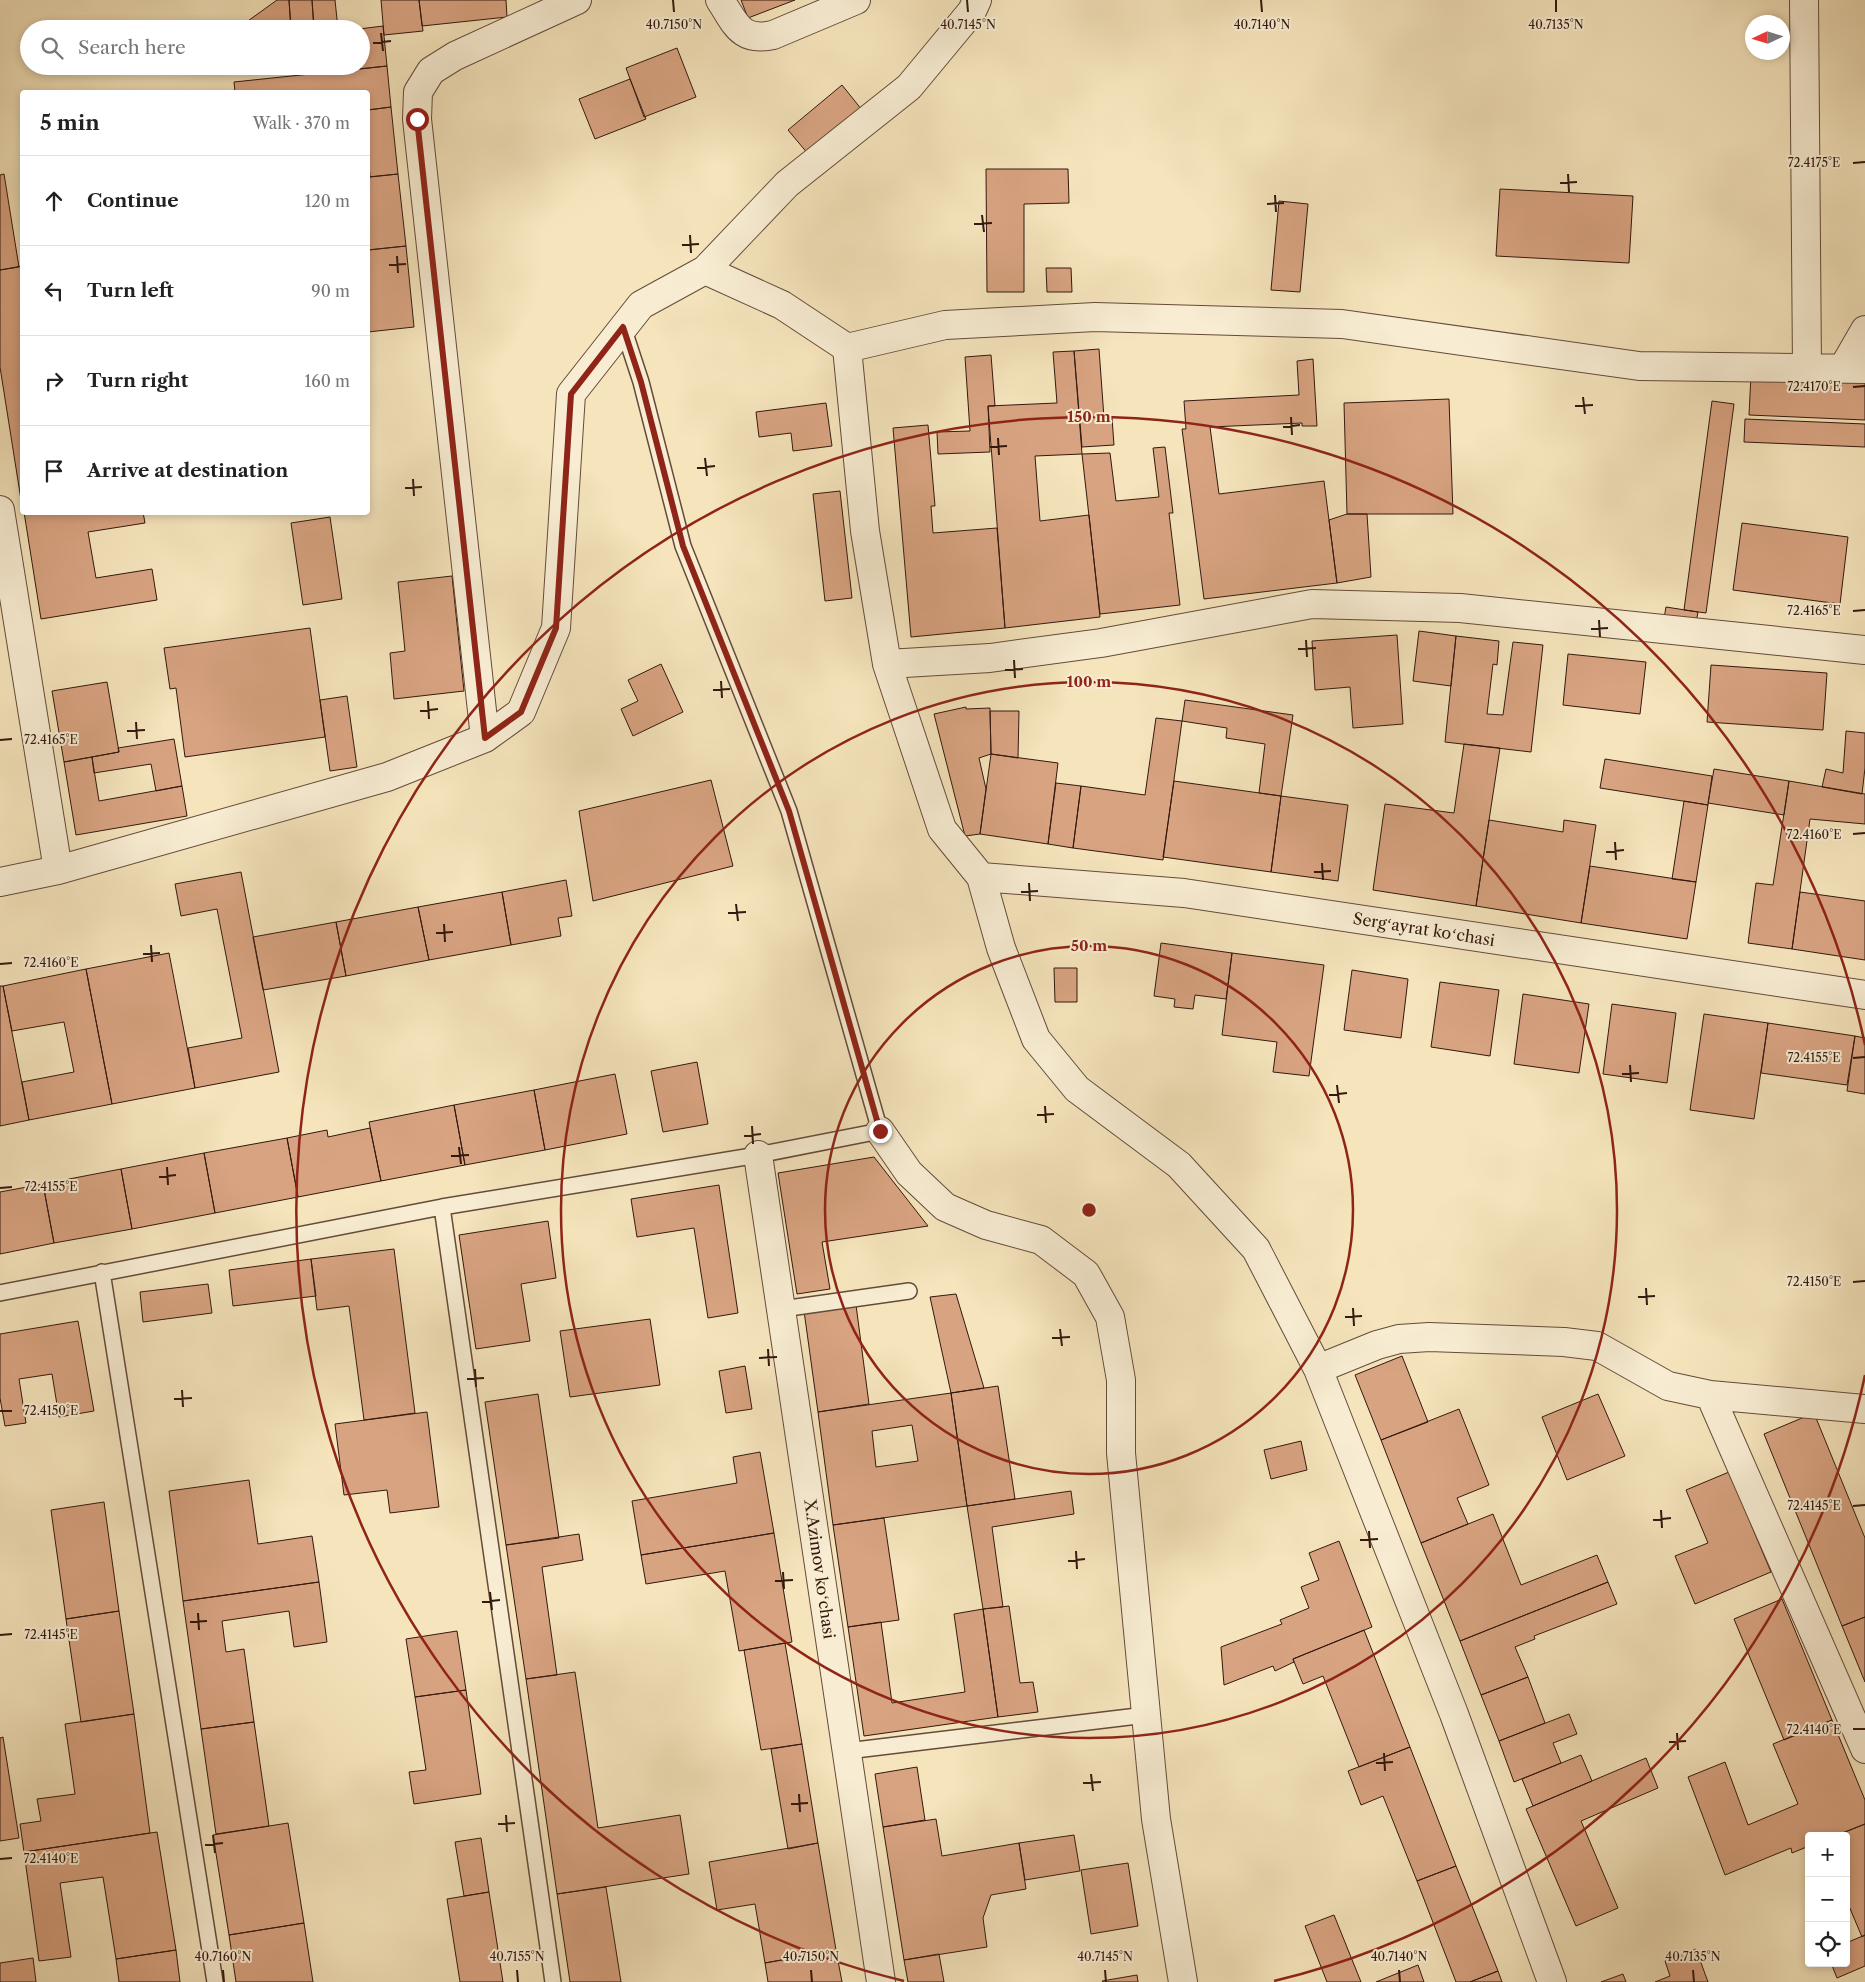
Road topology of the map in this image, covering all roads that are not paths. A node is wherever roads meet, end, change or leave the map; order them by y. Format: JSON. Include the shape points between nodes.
{"nodes":[{"id":1,"x":577,"y":0,"type":"edge"},
{"id":2,"x":720,"y":0,"type":"edge"},
{"id":3,"x":856,"y":0,"type":"edge"},
{"id":4,"x":977,"y":0,"type":"edge"},
{"id":5,"x":1804,"y":0,"type":"edge"},
{"id":6,"x":705,"y":270,"type":"junction"},
{"id":7,"x":623,"y":327,"type":"junction"},
{"id":8,"x":1865,"y":330,"type":"edge"},
{"id":9,"x":847,"y":348,"type":"junction"},
{"id":10,"x":1807,"y":368,"type":"junction"},
{"id":11,"x":1854,"y":368,"type":"edge"},
{"id":12,"x":0,"y":510,"type":"edge"},
{"id":13,"x":1865,"y":650,"type":"edge"},
{"id":14,"x":887,"y":664,"type":"junction"},
{"id":15,"x":485,"y":738,"type":"junction"},
{"id":16,"x":58,"y":870,"type":"junction"},
{"id":17,"x":981,"y":877,"type":"junction"},
{"id":18,"x":0,"y":882,"type":"edge"},
{"id":19,"x":1865,"y":995,"type":"edge"},
{"id":20,"x":880,"y":1131,"type":"junction"},
{"id":21,"x":758,"y":1155,"type":"junction"},
{"id":22,"x":442,"y":1207,"type":"junction"},
{"id":23,"x":102,"y":1272,"type":"junction"},
{"id":24,"x":909,"y":1291,"type":"dead end"},
{"id":25,"x":0,"y":1293,"type":"edge"},
{"id":26,"x":782,"y":1309,"type":"junction"},
{"id":27,"x":1318,"y":1369,"type":"junction"},
{"id":28,"x":1710,"y":1395,"type":"junction"},
{"id":29,"x":1865,"y":1409,"type":"edge"},
{"id":30,"x":1146,"y":1715,"type":"junction"},
{"id":31,"x":1865,"y":1749,"type":"edge"},
{"id":32,"x":847,"y":1752,"type":"junction"},
{"id":33,"x":215,"y":1982,"type":"edge"},
{"id":34,"x":553,"y":1982,"type":"edge"},
{"id":35,"x":881,"y":1982,"type":"edge"},
{"id":36,"x":1183,"y":1982,"type":"edge"},
{"id":37,"x":1552,"y":1982,"type":"edge"}],
"edges":[{"from":1,"to":15,"type":"street","via":[[455,56],[431,71],[418,92],[417,119]]},
{"from":2,"to":3,"type":"street","via":[[746,34],[758,38],[773,35]]},
{"from":4,"to":6,"type":"street","via":[[972,12],[909,87],[787,184]]},
{"from":5,"to":10,"type":"street"},
{"from":6,"to":7,"type":"street","via":[[641,305]]},
{"from":6,"to":9,"type":"street","via":[[782,305]]},
{"from":7,"to":15,"type":"street","via":[[571,394],[556,628],[521,712]]},
{"from":7,"to":20,"type":"lane","via":[[641,382],[683,546],[789,811]]},
{"from":8,"to":11,"type":"street"},
{"from":9,"to":10,"type":"street","via":[[945,325],[1095,317],[1342,324],[1640,366]]},
{"from":9,"to":14,"type":"street","via":[[864,532]]},
{"from":10,"to":11,"type":"street"},
{"from":12,"to":16,"type":"street"},
{"from":13,"to":14,"type":"street","via":[[1460,608],[1312,604],[1101,643],[990,658]]},
{"from":14,"to":17,"type":"street","via":[[942,829]]},
{"from":15,"to":16,"type":"street","via":[[387,777]]},
{"from":16,"to":18,"type":"street"},
{"from":17,"to":19,"type":"street","name":"Sergʻayrat koʻchasi","via":[[1184,893]]},
{"from":17,"to":27,"type":"street","via":[[1001,948],[1036,1039],[1077,1089],[1179,1165],[1256,1249]]},
{"from":20,"to":21,"type":"lane"},
{"from":20,"to":30,"type":"street","via":[[909,1173],[945,1207],[986,1225],[1041,1240],[1086,1274],[1110,1317],[1121,1380],[1121,1453]]},
{"from":21,"to":22,"type":"lane"},
{"from":21,"to":26,"type":"street","name":"X.Azimov koʻchasi"},
{"from":22,"to":23,"type":"lane"},
{"from":22,"to":34,"type":"lane"},
{"from":23,"to":25,"type":"lane"},
{"from":23,"to":33,"type":"lane"},
{"from":24,"to":26,"type":"lane"},
{"from":26,"to":32,"type":"street","name":"X.Azimov koʻchasi"},
{"from":27,"to":28,"type":"street","via":[[1399,1339],[1428,1337],[1564,1342],[1597,1346],[1668,1386]]},
{"from":27,"to":37,"type":"street","via":[[1454,1714]]},
{"from":28,"to":29,"type":"street"},
{"from":28,"to":31,"type":"street"},
{"from":30,"to":32,"type":"lane"},
{"from":30,"to":36,"type":"street","via":[[1156,1819]]},
{"from":32,"to":35,"type":"street","name":"X.Azimov koʻchasi"}]}
